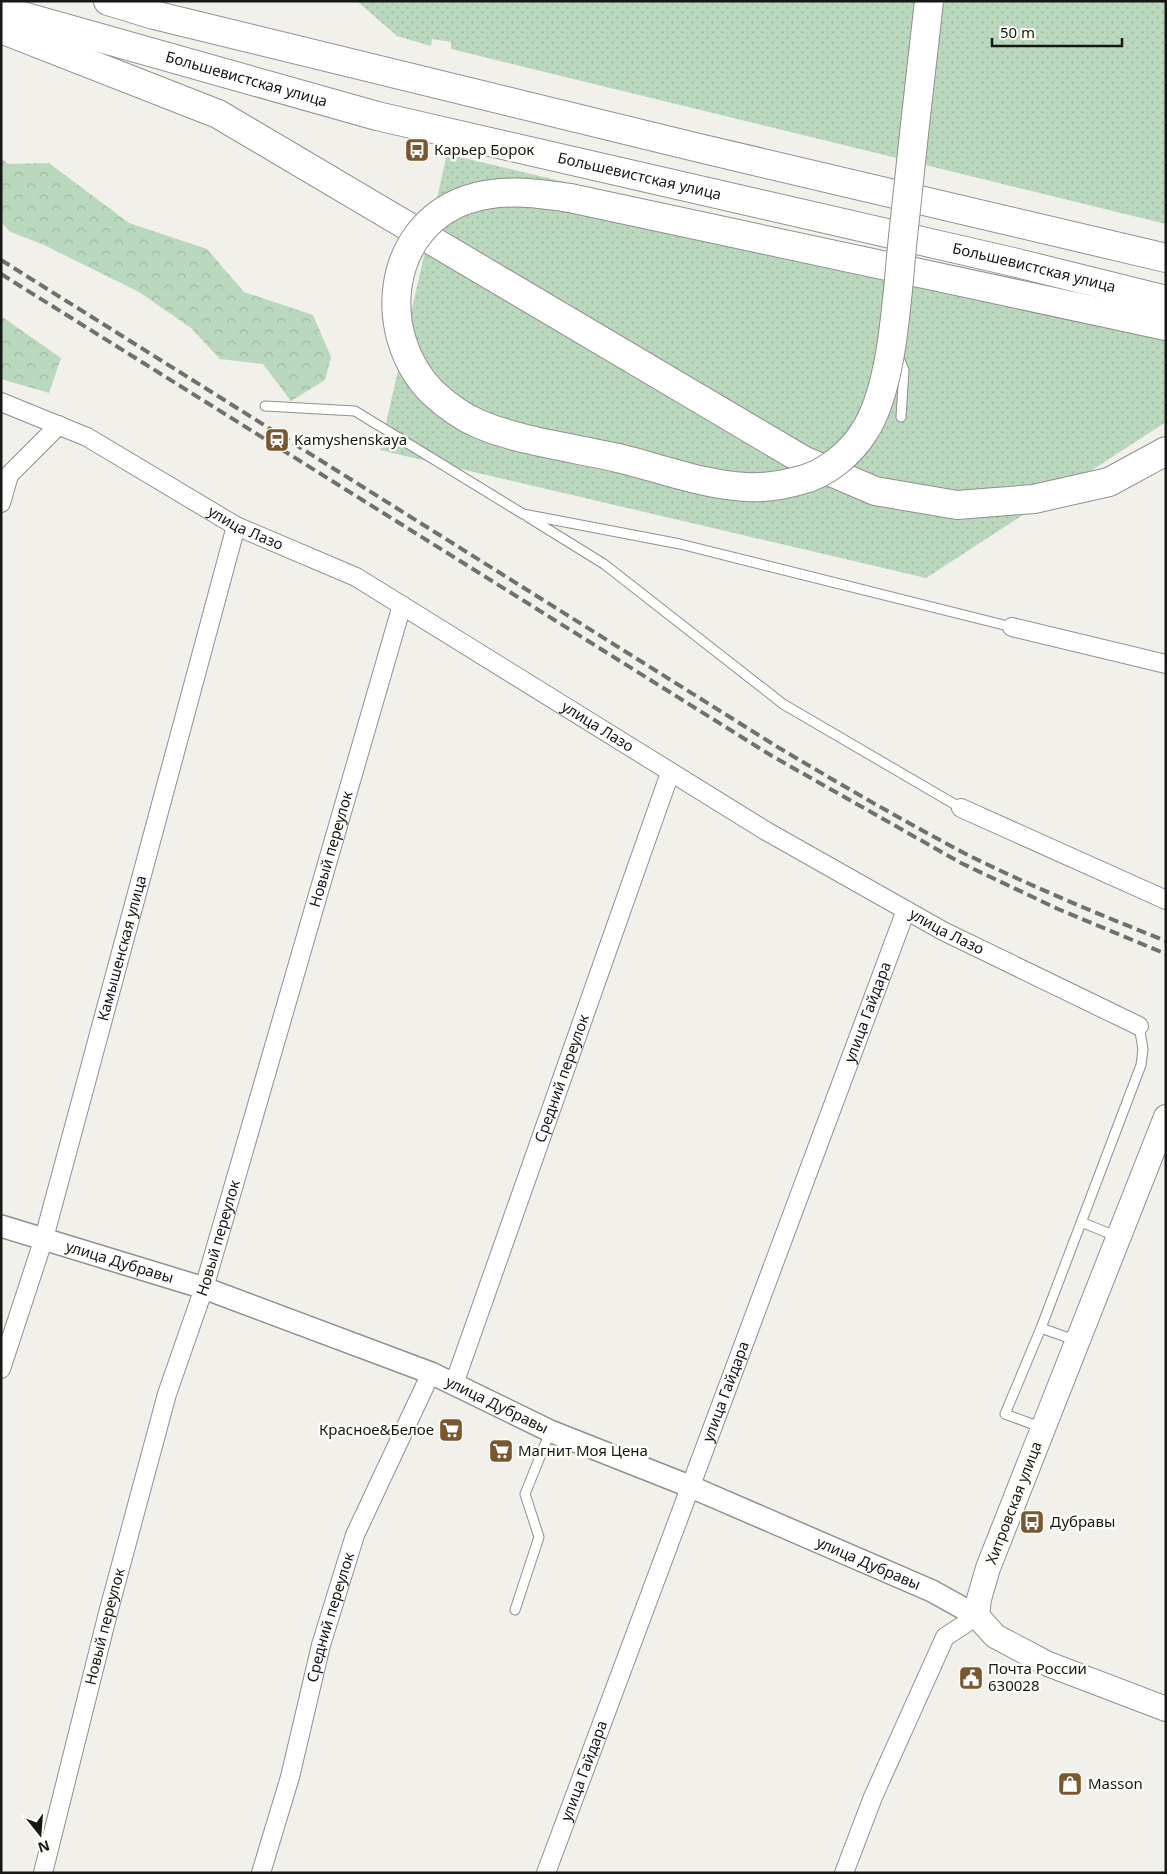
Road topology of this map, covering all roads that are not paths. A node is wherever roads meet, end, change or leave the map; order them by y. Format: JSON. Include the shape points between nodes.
{"nodes":[{"id":1,"x":108,"y":1,"type":"edge"},
{"id":2,"x":929,"y":1,"type":"edge"},
{"id":3,"x":1,"y":10,"type":"edge"},
{"id":4,"x":1,"y":30,"type":"edge"},
{"id":5,"x":1166,"y":258,"type":"edge"},
{"id":6,"x":1166,"y":300,"type":"edge"},
{"id":7,"x":1166,"y":326,"type":"edge"},
{"id":8,"x":892,"y":339,"type":"junction"},
{"id":9,"x":1,"y":402,"type":"edge"},
{"id":10,"x":265,"y":406,"type":"dead end"},
{"id":11,"x":901,"y":417,"type":"dead end"},
{"id":12,"x":59,"y":425,"type":"junction"},
{"id":13,"x":1166,"y":451,"type":"edge"},
{"id":14,"x":1,"y":503,"type":"edge"},
{"id":15,"x":524,"y":514,"type":"junction"},
{"id":16,"x":236,"y":526,"type":"junction"},
{"id":17,"x":402,"y":605,"type":"junction"},
{"id":18,"x":1012,"y":627,"type":"joint"},
{"id":19,"x":1166,"y":664,"type":"edge"},
{"id":20,"x":670,"y":773,"type":"junction"},
{"id":21,"x":961,"y":808,"type":"joint"},
{"id":22,"x":1165,"y":897,"type":"edge"},
{"id":23,"x":906,"y":910,"type":"junction"},
{"id":24,"x":1139,"y":1026,"type":"joint"},
{"id":25,"x":1166,"y":1117,"type":"edge"},
{"id":26,"x":1160,"y":1150,"type":"edge"},
{"id":27,"x":1082,"y":1222,"type":"junction"},
{"id":28,"x":1,"y":1226,"type":"edge"},
{"id":29,"x":1118,"y":1237,"type":"junction"},
{"id":30,"x":44,"y":1238,"type":"junction"},
{"id":31,"x":204,"y":1288,"type":"junction"},
{"id":32,"x":1041,"y":1328,"type":"junction"},
{"id":33,"x":1077,"y":1342,"type":"junction"},
{"id":34,"x":1,"y":1369,"type":"edge"},
{"id":35,"x":431,"y":1373,"type":"junction"},
{"id":36,"x":454,"y":1384,"type":"junction"},
{"id":37,"x":1043,"y":1428,"type":"junction"},
{"id":38,"x":550,"y":1431,"type":"junction"},
{"id":39,"x":689,"y":1486,"type":"junction"},
{"id":40,"x":515,"y":1610,"type":"dead end"},
{"id":41,"x":977,"y":1616,"type":"junction"},
{"id":42,"x":1166,"y":1709,"type":"edge"},
{"id":43,"x":43,"y":1873,"type":"edge"},
{"id":44,"x":261,"y":1873,"type":"edge"},
{"id":45,"x":546,"y":1873,"type":"edge"},
{"id":46,"x":844,"y":1873,"type":"edge"}],
"edges":[{"from":1,"to":5,"type":"highway","via":[[695,147]]},
{"from":2,"to":8,"type":"highway","bridge":true},
{"from":3,"to":6,"type":"highway","name":"Большевистская улица","via":[[377,116]]},
{"from":4,"to":13,"type":"highway","via":[[218,114],[802,460],[875,491],[957,505],[1034,499],[1109,482]]},
{"from":7,"to":8,"type":"highway","bridge":true,"via":[[570,198],[522,192],[490,194],[443,211],[420,233],[402,262],[396,287],[395,315],[401,339],[431,391],[454,410],[479,424],[532,439],[696,479],[746,487],[804,480],[830,468],[852,447],[865,431],[879,402]]},
{"from":8,"to":11,"type":"lane","via":[[904,370]]},
{"from":9,"to":12,"type":"street","name":"улица Лазо"},
{"from":10,"to":15,"type":"lane","via":[[354,410]]},
{"from":12,"to":14,"type":"street","via":[[9,475]]},
{"from":12,"to":16,"type":"street","name":"улица Лазо","via":[[87,437]]},
{"from":15,"to":18,"type":"lane","via":[[680,544]]},
{"from":15,"to":21,"type":"lane","via":[[604,564],[784,704]]},
{"from":16,"to":17,"type":"street","name":"улица Лазо","via":[[356,577]]},
{"from":16,"to":30,"type":"street","name":"Камышенская улица"},
{"from":17,"to":20,"type":"street","name":"улица Лазо"},
{"from":17,"to":31,"type":"street","name":"Новый переулок"},
{"from":18,"to":19,"type":"street"},
{"from":20,"to":23,"type":"street","name":"улица Лазо"},
{"from":20,"to":36,"type":"street","name":"Средний переулок"},
{"from":21,"to":22,"type":"street"},
{"from":23,"to":24,"type":"street","name":"улица Лазо"},
{"from":23,"to":39,"type":"street","name":"улица Гайдара"},
{"from":24,"to":27,"type":"lane","via":[[1143,1049],[1140,1065]]},
{"from":25,"to":26,"type":"main road","name":"Хитровская улица"},
{"from":26,"to":29,"type":"main road","name":"Хитровская улица"},
{"from":27,"to":29,"type":"lane"},
{"from":27,"to":32,"type":"lane"},
{"from":28,"to":30,"type":"street","name":"улица Дубравы"},
{"from":29,"to":33,"type":"main road","name":"Хитровская улица"},
{"from":30,"to":31,"type":"street","name":"улица Дубравы"},
{"from":30,"to":34,"type":"street","name":"Камышенская улица"},
{"from":31,"to":35,"type":"street","name":"улица Дубравы"},
{"from":31,"to":43,"type":"street","name":"Новый переулок","via":[[167,1394]]},
{"from":32,"to":33,"type":"lane"},
{"from":32,"to":37,"type":"lane","via":[[1005,1414]]},
{"from":33,"to":37,"type":"main road","name":"Хитровская улица"},
{"from":35,"to":36,"type":"street","name":"улица Дубравы"},
{"from":35,"to":44,"type":"street","name":"Средний переулок","via":[[355,1535],[321,1645],[290,1777]]},
{"from":36,"to":38,"type":"street","name":"улица Дубравы"},
{"from":37,"to":41,"type":"main road","name":"Хитровская улица","via":[[988,1568]]},
{"from":38,"to":39,"type":"street","name":"улица Дубравы"},
{"from":38,"to":40,"type":"lane","via":[[525,1494],[539,1537]]},
{"from":39,"to":41,"type":"street","name":"улица Дубравы","via":[[932,1591]]},
{"from":39,"to":45,"type":"street","name":"улица Гайдара"},
{"from":41,"to":42,"type":"main road","name":"улица Дубравы","via":[[995,1636],[1048,1664]]},
{"from":41,"to":46,"type":"street","via":[[945,1637],[873,1797]]}]}
